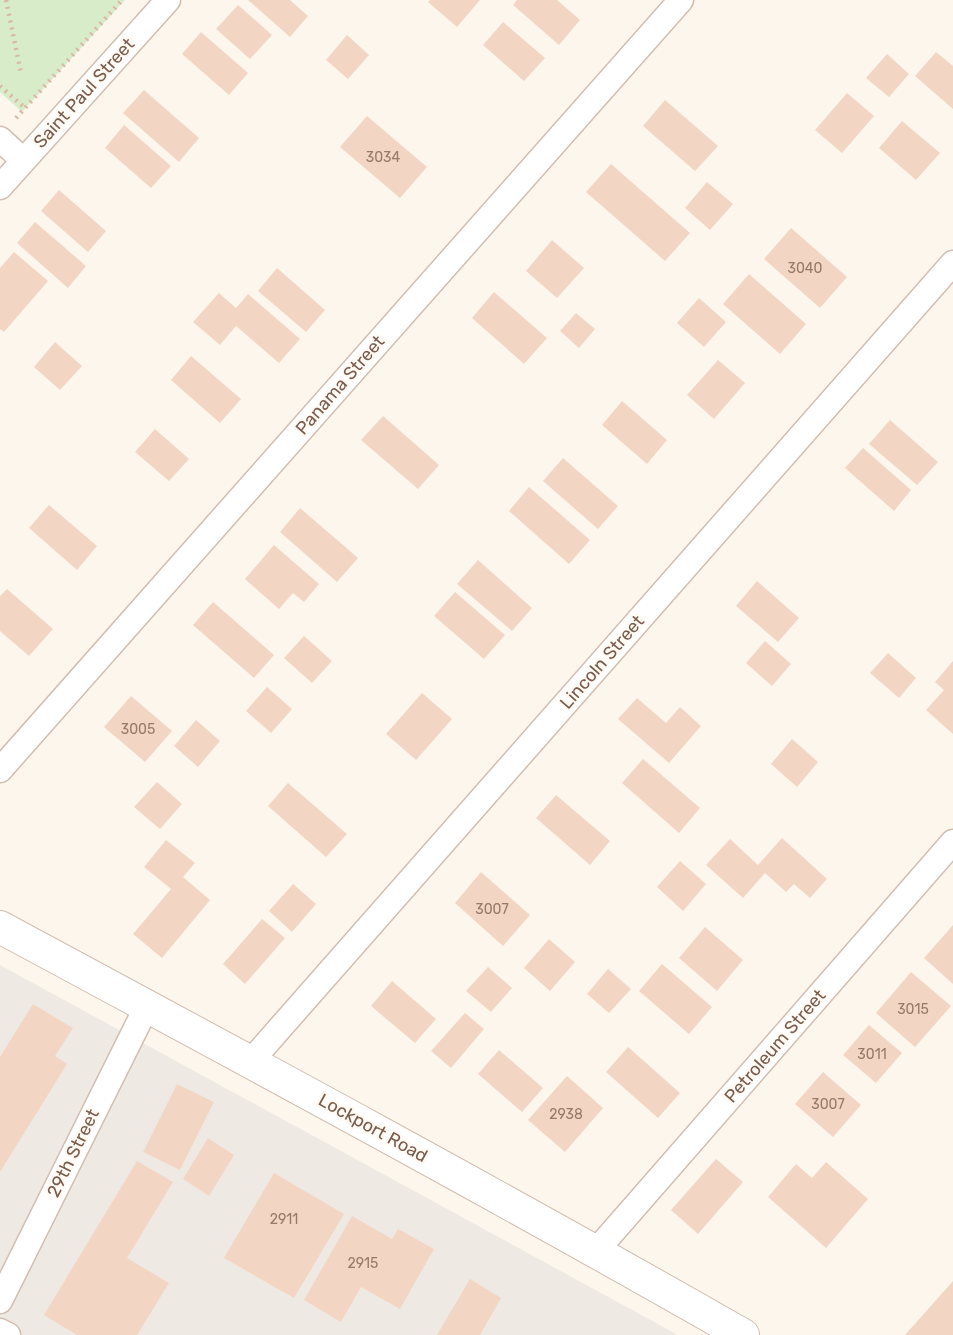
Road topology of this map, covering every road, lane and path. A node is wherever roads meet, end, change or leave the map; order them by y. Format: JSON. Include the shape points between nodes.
{"nodes":[{"id":1,"x":6,"y":0,"type":"edge"},
{"id":2,"x":121,"y":0,"type":"edge"},
{"id":3,"x":168,"y":0,"type":"edge"},
{"id":4,"x":681,"y":0,"type":"edge"},
{"id":5,"x":21,"y":73,"type":"dead end"},
{"id":6,"x":0,"y":86,"type":"edge"},
{"id":7,"x":25,"y":108,"type":"junction"},
{"id":8,"x":34,"y":117,"type":"dead end"},
{"id":9,"x":7,"y":130,"type":"edge"},
{"id":10,"x":23,"y":160,"type":"junction"},
{"id":11,"x":0,"y":187,"type":"edge"},
{"id":12,"x":953,"y":264,"type":"edge"},
{"id":13,"x":0,"y":770,"type":"edge"},
{"id":14,"x":953,"y":842,"type":"edge"},
{"id":15,"x":0,"y":927,"type":"edge"},
{"id":16,"x":147,"y":1006,"type":"junction"},
{"id":17,"x":251,"y":1061,"type":"junction"},
{"id":18,"x":596,"y":1251,"type":"junction"},
{"id":19,"x":0,"y":1301,"type":"edge"},
{"id":20,"x":0,"y":1331,"type":"edge"},
{"id":21,"x":8,"y":1335,"type":"edge"},
{"id":22,"x":743,"y":1335,"type":"edge"}],
"edges":[{"from":1,"to":5,"type":"path"},
{"from":2,"to":7,"type":"path"},
{"from":3,"to":10,"type":"street","name":"Saint Paul Street"},
{"from":4,"to":13,"type":"street","name":"Panama Street"},
{"from":6,"to":7,"type":"path"},
{"from":7,"to":8,"type":"path"},
{"from":7,"to":9,"type":"path"},
{"from":9,"to":10,"type":"street"},
{"from":10,"to":11,"type":"street","name":"Saint Paul Street"},
{"from":12,"to":17,"type":"street","name":"Lincoln Street"},
{"from":14,"to":18,"type":"street","name":"Petroleum Street"},
{"from":15,"to":16,"type":"street","name":"Lockport Road"},
{"from":16,"to":17,"type":"street","name":"Lockport Road"},
{"from":16,"to":19,"type":"street","name":"29th Street"},
{"from":17,"to":18,"type":"street","name":"Lockport Road"},
{"from":18,"to":22,"type":"street","name":"Lockport Road"},
{"from":20,"to":21,"type":"street"}]}
